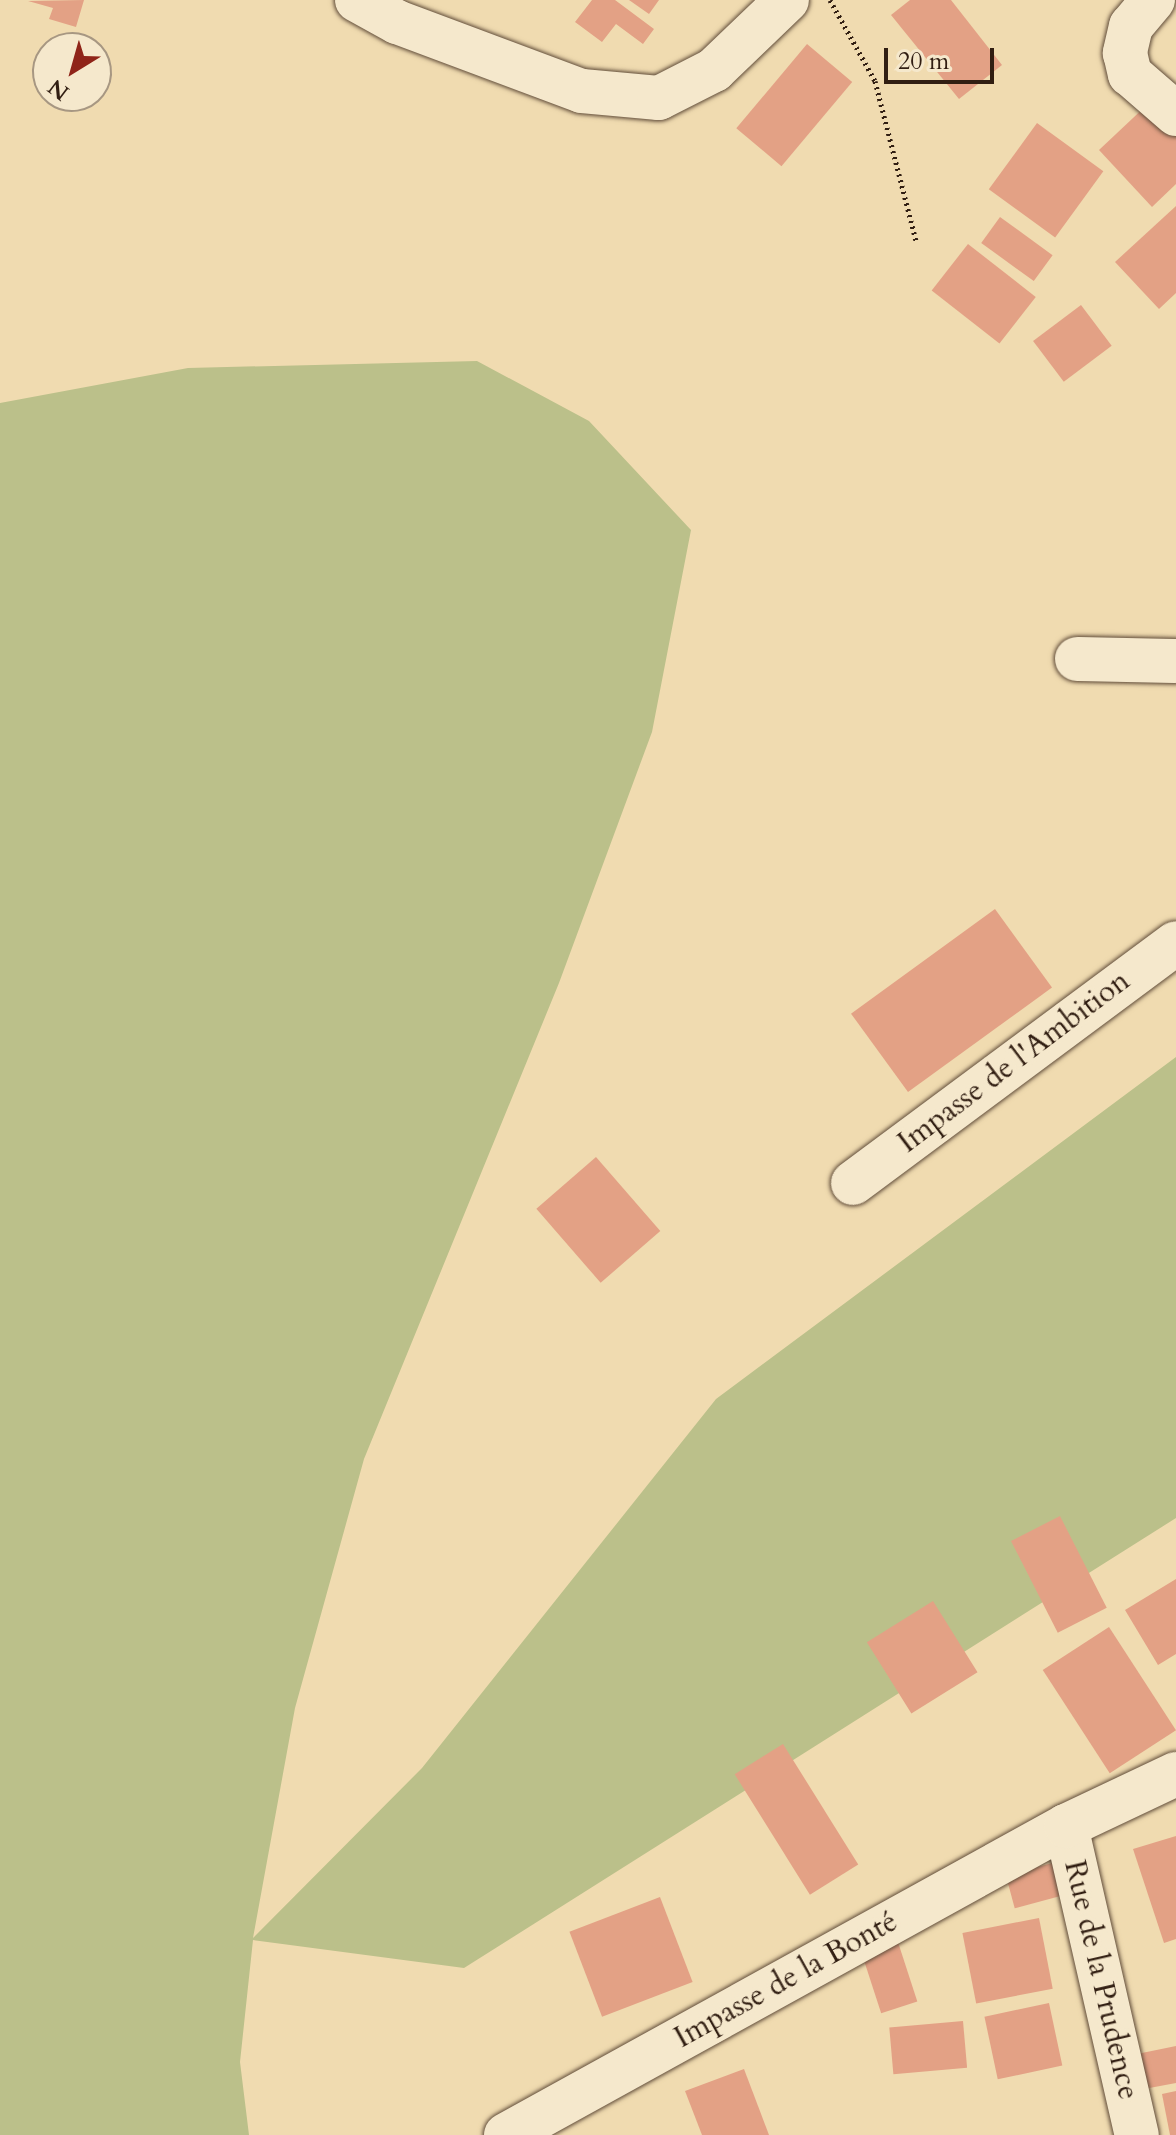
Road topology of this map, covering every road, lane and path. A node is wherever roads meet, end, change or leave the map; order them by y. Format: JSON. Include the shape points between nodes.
{"nodes":[{"id":1,"x":357,"y":0,"type":"edge"},
{"id":2,"x":787,"y":0,"type":"edge"},
{"id":3,"x":830,"y":0,"type":"edge"},
{"id":4,"x":1153,"y":0,"type":"edge"},
{"id":5,"x":1176,"y":114,"type":"edge"},
{"id":6,"x":916,"y":241,"type":"dead end"},
{"id":7,"x":1077,"y":659,"type":"dead end"},
{"id":8,"x":1176,"y":661,"type":"edge"},
{"id":9,"x":1176,"y":943,"type":"edge"},
{"id":10,"x":853,"y":1183,"type":"dead end"},
{"id":11,"x":1176,"y":1774,"type":"edge"},
{"id":12,"x":1066,"y":1826,"type":"junction"},
{"id":13,"x":506,"y":2135,"type":"edge"},
{"id":14,"x":1137,"y":2135,"type":"edge"}],
"edges":[{"from":1,"to":2,"type":"street","via":[[397,22],[582,91],[659,98],[714,70]]},
{"from":3,"to":6,"type":"path","via":[[875,81]]},
{"from":4,"to":5,"type":"street","via":[[1131,26],[1125,53],[1130,74]]},
{"from":7,"to":8,"type":"street"},
{"from":9,"to":10,"type":"street","name":"Impasse de l'Ambition"},
{"from":11,"to":12,"type":"street","name":"Impasse de la Bonté"},
{"from":12,"to":13,"type":"street","name":"Impasse de la Bonté"},
{"from":12,"to":14,"type":"street","name":"Rue de la Prudence"}]}
